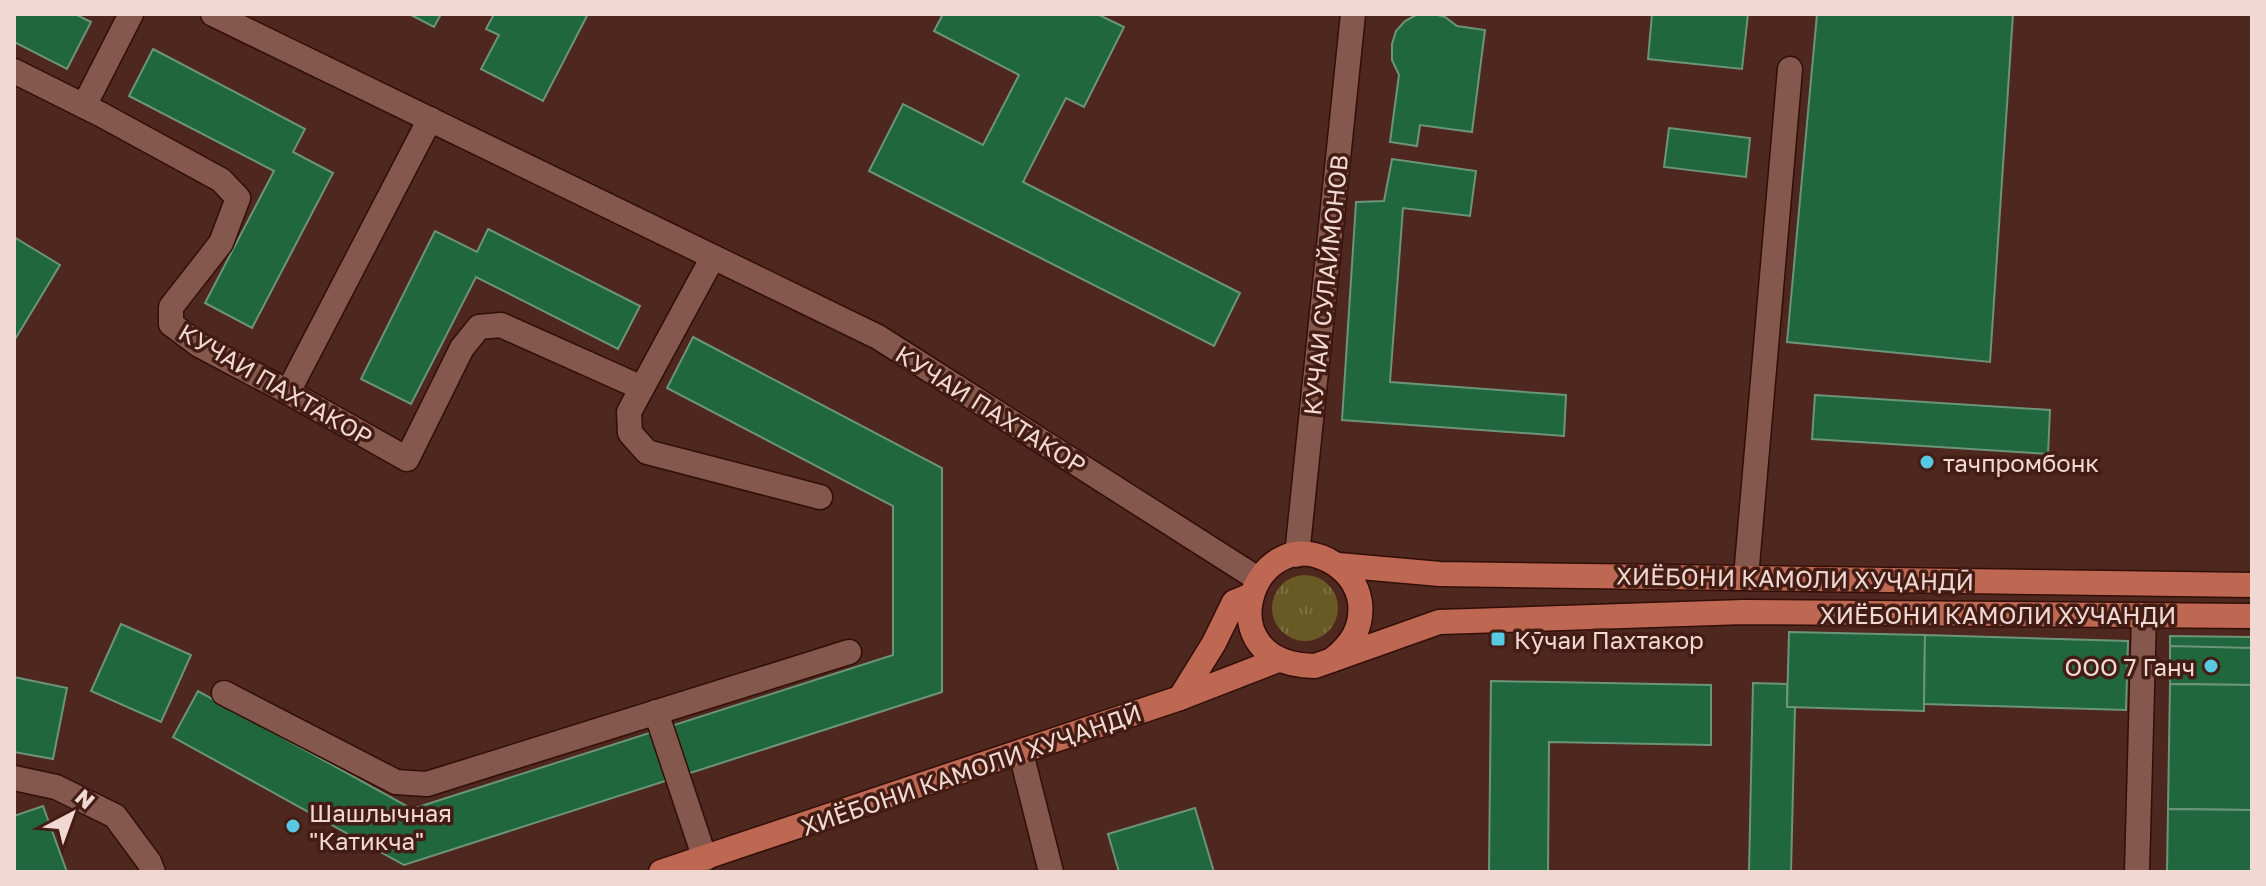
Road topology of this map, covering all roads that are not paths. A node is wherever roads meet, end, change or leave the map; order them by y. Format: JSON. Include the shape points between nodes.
{"nodes":[{"id":1,"x":131,"y":14,"type":"edge"},
{"id":2,"x":213,"y":14,"type":"edge"},
{"id":3,"x":1353,"y":14,"type":"edge"},
{"id":4,"x":1790,"y":69,"type":"dead end"},
{"id":5,"x":14,"y":71,"type":"edge"},
{"id":6,"x":84,"y":106,"type":"junction"},
{"id":7,"x":430,"y":119,"type":"junction"},
{"id":8,"x":713,"y":257,"type":"junction"},
{"id":9,"x":642,"y":388,"type":"junction"},
{"id":10,"x":288,"y":392,"type":"junction"},
{"id":11,"x":820,"y":497,"type":"dead end"},
{"id":12,"x":1297,"y":555,"type":"junction"},
{"id":13,"x":1338,"y":565,"type":"junction"},
{"id":14,"x":1746,"y":577,"type":"junction"},
{"id":15,"x":2252,"y":585,"type":"edge"},
{"id":16,"x":1254,"y":587,"type":"junction"},
{"id":17,"x":2144,"y":615,"type":"junction"},
{"id":18,"x":2252,"y":616,"type":"edge"},
{"id":19,"x":849,"y":652,"type":"dead end"},
{"id":20,"x":1278,"y":660,"type":"junction"},
{"id":21,"x":1332,"y":660,"type":"junction"},
{"id":22,"x":224,"y":693,"type":"dead end"},
{"id":23,"x":1180,"y":698,"type":"junction"},
{"id":24,"x":656,"y":712,"type":"junction"},
{"id":25,"x":1021,"y":753,"type":"junction"},
{"id":26,"x":14,"y":778,"type":"edge"},
{"id":27,"x":705,"y":859,"type":"junction"},
{"id":28,"x":153,"y":872,"type":"edge"},
{"id":29,"x":661,"y":872,"type":"edge"},
{"id":30,"x":1051,"y":872,"type":"edge"},
{"id":31,"x":2137,"y":872,"type":"edge"}],
"edges":[{"from":1,"to":6,"type":"street"},
{"from":2,"to":7,"type":"street","name":"КУЧАИ ПАХТАКОР"},
{"from":3,"to":12,"type":"street","name":"КУЧАИ СУЛАЙМОНОВ"},
{"from":4,"to":14,"type":"street"},
{"from":5,"to":6,"type":"street","name":"КУЧАИ ПАХТАКОР"},
{"from":6,"to":10,"type":"street","name":"КУЧАИ ПАХТАКОР","via":[[221,180],[238,198],[221,243],[171,307],[171,324],[199,345]]},
{"from":7,"to":8,"type":"street","name":"КУЧАИ ПАХТАКОР"},
{"from":7,"to":10,"type":"street"},
{"from":8,"to":9,"type":"street"},
{"from":8,"to":16,"type":"street","name":"КУЧАИ ПАХТАКОР","via":[[878,337]]},
{"from":9,"to":10,"type":"street","name":"КУЧАИ ПАХТАКОР","via":[[501,325],[479,327],[462,348],[407,459]]},
{"from":9,"to":11,"type":"street","via":[[629,412],[630,433],[647,452]]},
{"from":12,"to":13,"type":"main road"},
{"from":12,"to":16,"type":"main road","via":[[1270,566]]},
{"from":13,"to":14,"type":"main road","name":"ХИЁБОНИ КАМОЛИ ХУҶАНДӢ","via":[[1440,574]]},
{"from":13,"to":21,"type":"main road","via":[[1359,594],[1361,613],[1357,632]]},
{"from":14,"to":15,"type":"main road","name":"ХИЁБОНИ КАМОЛИ ХУҶАНДӢ"},
{"from":16,"to":20,"type":"main road","via":[[1248,613],[1253,632]]},
{"from":16,"to":23,"type":"main road","via":[[1234,602]]},
{"from":17,"to":18,"type":"main road","name":"ХИЁБОНИ КАМОЛИ ХУЧАНДИ"},
{"from":17,"to":21,"type":"main road","name":"ХИЁБОНИ КАМОЛИ ХУЧАНДИ","via":[[1744,612],[1439,622]]},
{"from":17,"to":31,"type":"street"},
{"from":19,"to":24,"type":"street"},
{"from":20,"to":21,"type":"main road","via":[[1296,666]]},
{"from":20,"to":23,"type":"main road","name":"ХИЁБОНИ КАМОЛИ ХУҶАНДӢ"},
{"from":22,"to":24,"type":"street","via":[[396,782],[427,784]]},
{"from":23,"to":25,"type":"main road","name":"ХИЁБОНИ КАМОЛИ ХУҶАНДӢ"},
{"from":24,"to":27,"type":"street"},
{"from":25,"to":27,"type":"main road","name":"ХИЁБОНИ КАМОЛИ ХУҶАНДӢ"},
{"from":25,"to":30,"type":"street"},
{"from":26,"to":28,"type":"street","via":[[56,787],[115,816]]},
{"from":27,"to":29,"type":"main road","name":"ХИЁБОНИ КАМОЛИ ХУҶАНДӢ"}]}
